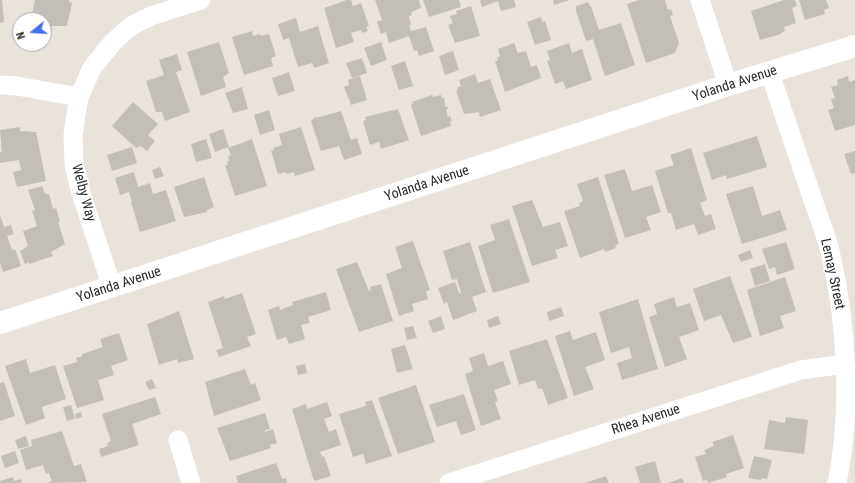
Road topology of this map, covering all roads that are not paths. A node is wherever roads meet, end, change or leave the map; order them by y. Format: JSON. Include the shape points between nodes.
{"nodes":[{"id":1,"x":201,"y":0,"type":"edge"},
{"id":2,"x":700,"y":0,"type":"edge"},
{"id":3,"x":855,"y":46,"type":"edge"},
{"id":4,"x":770,"y":73,"type":"junction"},
{"id":5,"x":0,"y":85,"type":"edge"},
{"id":6,"x":728,"y":86,"type":"junction"},
{"id":7,"x":80,"y":97,"type":"junction"},
{"id":8,"x":112,"y":287,"type":"junction"},
{"id":9,"x":0,"y":323,"type":"edge"},
{"id":10,"x":845,"y":364,"type":"junction"},
{"id":11,"x":178,"y":440,"type":"dead end"},
{"id":12,"x":191,"y":483,"type":"edge"},
{"id":13,"x":449,"y":483,"type":"edge"},
{"id":14,"x":837,"y":483,"type":"edge"}],
"edges":[{"from":1,"to":7,"type":"street","name":"Welby Way","via":[[151,16],[132,26],[113,42],[92,68]]},
{"from":2,"to":6,"type":"street"},
{"from":3,"to":4,"type":"street","name":"Yolanda Avenue"},
{"from":4,"to":6,"type":"street","name":"Yolanda Avenue"},
{"from":4,"to":10,"type":"street","name":"Lemay Street","via":[[829,249],[840,296]]},
{"from":5,"to":7,"type":"street"},
{"from":6,"to":8,"type":"street","name":"Yolanda Avenue"},
{"from":7,"to":8,"type":"street","name":"Welby Way","via":[[73,134],[74,164]]},
{"from":8,"to":9,"type":"street","name":"Yolanda Avenue"},
{"from":10,"to":13,"type":"street","name":"Rhea Avenue","via":[[801,370]]},
{"from":10,"to":14,"type":"street","name":"Lemay Street","via":[[844,420]]},
{"from":11,"to":12,"type":"street"}]}
